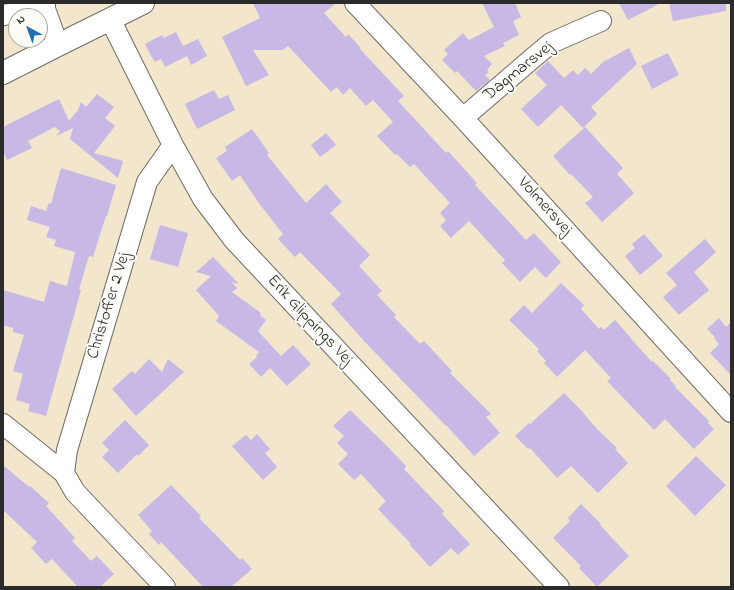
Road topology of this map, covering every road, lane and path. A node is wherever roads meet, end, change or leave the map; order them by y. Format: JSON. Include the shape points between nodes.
{"nodes":[{"id":1,"x":143,"y":3,"type":"edge"},
{"id":2,"x":355,"y":3,"type":"edge"},
{"id":3,"x":45,"y":6,"type":"edge"},
{"id":4,"x":3,"y":15,"type":"edge"},
{"id":5,"x":110,"y":19,"type":"junction"},
{"id":6,"x":601,"y":21,"type":"dead end"},
{"id":7,"x":58,"y":45,"type":"junction"},
{"id":8,"x":3,"y":73,"type":"edge"},
{"id":9,"x":463,"y":118,"type":"junction"},
{"id":10,"x":173,"y":145,"type":"junction"},
{"id":11,"x":731,"y":412,"type":"edge"},
{"id":12,"x":3,"y":424,"type":"edge"},
{"id":13,"x":64,"y":473,"type":"junction"},
{"id":14,"x":165,"y":587,"type":"edge"},
{"id":15,"x":559,"y":587,"type":"edge"}],
"edges":[{"from":1,"to":5,"type":"street"},
{"from":2,"to":9,"type":"street","name":"Volmersvej"},
{"from":3,"to":4,"type":"street"},
{"from":3,"to":7,"type":"street"},
{"from":5,"to":7,"type":"street"},
{"from":5,"to":10,"type":"street","name":"Erik Glippings Vej"},
{"from":6,"to":9,"type":"street","name":"Dagmarsvej","via":[[551,44]]},
{"from":7,"to":8,"type":"street"},
{"from":9,"to":11,"type":"street","name":"Volmersvej"},
{"from":10,"to":13,"type":"street","name":"Christoffer 2 Vej","via":[[147,182],[68,450]]},
{"from":10,"to":15,"type":"street","name":"Erik Glippings Vej","via":[[203,199],[234,240]]},
{"from":12,"to":13,"type":"street"},
{"from":13,"to":14,"type":"street","via":[[75,492]]}]}
